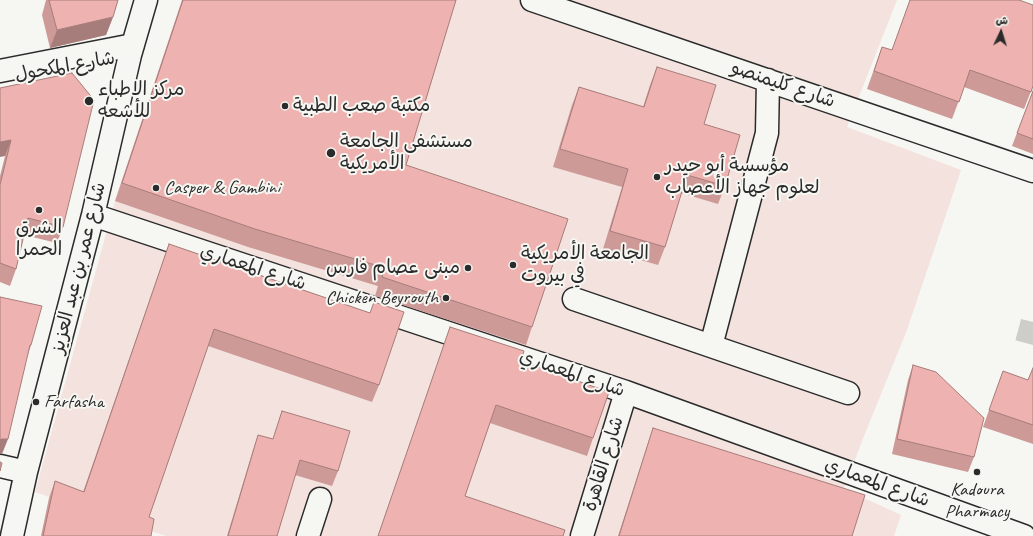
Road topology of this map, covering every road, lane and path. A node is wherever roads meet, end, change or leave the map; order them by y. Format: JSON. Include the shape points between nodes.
{"nodes":[{"id":1,"x":146,"y":0,"type":"edge"},
{"id":2,"x":532,"y":0,"type":"edge"},
{"id":3,"x":132,"y":50,"type":"junction"},
{"id":4,"x":0,"y":71,"type":"edge"},
{"id":5,"x":0,"y":79,"type":"edge"},
{"id":6,"x":768,"y":80,"type":"junction"},
{"id":7,"x":1033,"y":171,"type":"edge"},
{"id":8,"x":93,"y":215,"type":"junction"},
{"id":9,"x":574,"y":299,"type":"dead end"},
{"id":10,"x":711,"y":346,"type":"junction"},
{"id":11,"x":626,"y":392,"type":"junction"},
{"id":12,"x":848,"y":393,"type":"dead end"},
{"id":13,"x":0,"y":466,"type":"edge"},
{"id":14,"x":26,"y":472,"type":"junction"},
{"id":15,"x":320,"y":499,"type":"dead end"},
{"id":16,"x":12,"y":536,"type":"edge"},
{"id":17,"x":308,"y":536,"type":"edge"},
{"id":18,"x":582,"y":536,"type":"edge"},
{"id":19,"x":1024,"y":536,"type":"edge"}],
"edges":[{"from":1,"to":3,"type":"street","name":"شارع عمر بن عبد العزيز"},
{"from":2,"to":6,"type":"street","name":"شارع كليمنصو"},
{"from":3,"to":4,"type":"street"},
{"from":3,"to":5,"type":"street","name":"شارع المكحول"},
{"from":3,"to":8,"type":"street","name":"شارع عمر بن عبد العزيز"},
{"from":6,"to":7,"type":"street","name":"شارع كليمنصو"},
{"from":6,"to":10,"type":"street","via":[[767,133]]},
{"from":8,"to":11,"type":"street","name":"شارع المعماري"},
{"from":8,"to":14,"type":"street","name":"شارع عمر بن عبد العزيز"},
{"from":9,"to":10,"type":"street"},
{"from":10,"to":12,"type":"street"},
{"from":11,"to":18,"type":"street","name":"شارع القاهرة"},
{"from":11,"to":19,"type":"street","name":"شارع المعماري"},
{"from":13,"to":14,"type":"street"},
{"from":14,"to":16,"type":"street","name":"شارع عمر بن عبد العزيز"},
{"from":15,"to":17,"type":"street"}]}
